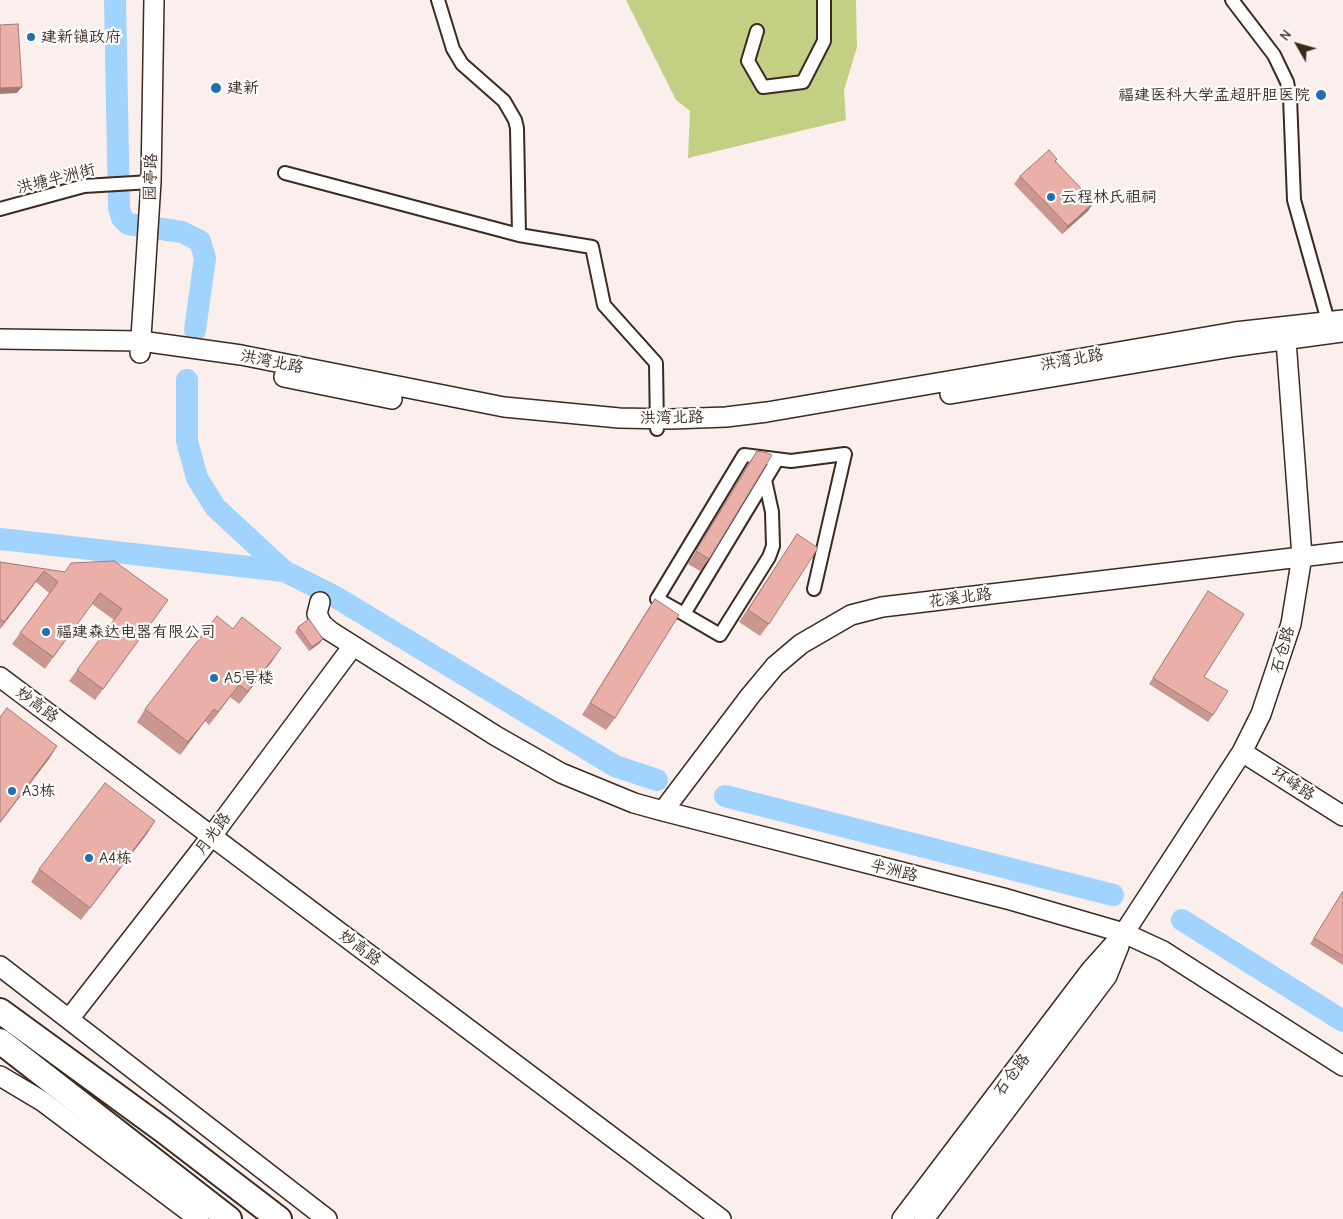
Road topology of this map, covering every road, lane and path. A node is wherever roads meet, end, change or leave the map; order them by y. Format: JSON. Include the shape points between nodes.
{"nodes":[{"id":1,"x":154,"y":0,"type":"edge"},
{"id":2,"x":438,"y":0,"type":"edge"},
{"id":3,"x":824,"y":0,"type":"edge"},
{"id":4,"x":1232,"y":0,"type":"edge"},
{"id":5,"x":757,"y":31,"type":"dead end"},
{"id":6,"x":285,"y":173,"type":"dead end"},
{"id":7,"x":151,"y":182,"type":"junction"},
{"id":8,"x":0,"y":209,"type":"edge"},
{"id":9,"x":519,"y":236,"type":"junction"},
{"id":10,"x":1338,"y":324,"type":"edge"},
{"id":11,"x":1285,"y":332,"type":"junction"},
{"id":12,"x":0,"y":340,"type":"edge"},
{"id":13,"x":140,"y":347,"type":"junction"},
{"id":14,"x":0,"y":351,"type":"edge"},
{"id":15,"x":657,"y":424,"type":"junction"},
{"id":16,"x":777,"y":460,"type":"junction"},
{"id":17,"x":765,"y":480,"type":"junction"},
{"id":18,"x":1343,"y":552,"type":"edge"},
{"id":19,"x":1302,"y":556,"type":"junction"},
{"id":20,"x":814,"y":589,"type":"dead end"},
{"id":21,"x":320,"y":602,"type":"dead end"},
{"id":22,"x":684,"y":614,"type":"junction"},
{"id":23,"x":353,"y":646,"type":"junction"},
{"id":24,"x":0,"y":677,"type":"edge"},
{"id":25,"x":1242,"y":752,"type":"junction"},
{"id":26,"x":663,"y":811,"type":"junction"},
{"id":27,"x":1343,"y":816,"type":"edge"},
{"id":28,"x":211,"y":836,"type":"junction"},
{"id":29,"x":1124,"y":933,"type":"junction"},
{"id":30,"x":0,"y":966,"type":"edge"},
{"id":31,"x":0,"y":1011,"type":"edge"},
{"id":32,"x":69,"y":1019,"type":"junction"},
{"id":33,"x":0,"y":1041,"type":"edge"},
{"id":34,"x":1343,"y":1066,"type":"edge"},
{"id":35,"x":0,"y":1076,"type":"edge"},
{"id":36,"x":199,"y":1219,"type":"edge"},
{"id":37,"x":229,"y":1219,"type":"edge"},
{"id":38,"x":279,"y":1219,"type":"edge"},
{"id":39,"x":327,"y":1219,"type":"edge"},
{"id":40,"x":721,"y":1219,"type":"edge"},
{"id":41,"x":902,"y":1219,"type":"edge"},
{"id":42,"x":924,"y":1219,"type":"edge"}],
"edges":[{"from":1,"to":7,"type":"street","name":"园亭路"},
{"from":2,"to":9,"type":"street","via":[[462,64],[492,88],[515,120]]},
{"from":3,"to":5,"type":"street","via":[[824,40],[803,82],[763,87],[748,61]]},
{"from":4,"to":10,"type":"street","via":[[1274,55],[1287,82],[1294,200]]},
{"from":6,"to":9,"type":"street"},
{"from":7,"to":8,"type":"street","name":"洪塘半洲街","via":[[84,186]]},
{"from":7,"to":13,"type":"street","name":"园亭路"},
{"from":9,"to":15,"type":"street","via":[[592,247],[604,305],[656,363]]},
{"from":10,"to":11,"type":"street","name":"洪湾北路"},
{"from":11,"to":15,"type":"street","name":"洪湾北路","via":[[781,422],[743,427]]},
{"from":11,"to":19,"type":"street","name":"石仓路"},
{"from":12,"to":13,"type":"street","name":"洪湾北路"},
{"from":13,"to":14,"type":"street","name":"洪湾北路"},
{"from":13,"to":15,"type":"street","name":"洪湾北路","via":[[472,414],[585,426]]},
{"from":16,"to":17,"type":"street"},
{"from":16,"to":20,"type":"street","via":[[808,460],[845,454]]},
{"from":16,"to":22,"type":"street","via":[[744,456],[657,598]]},
{"from":17,"to":22,"type":"street"},
{"from":17,"to":22,"type":"street","via":[[773,532],[769,557],[720,636]]},
{"from":18,"to":19,"type":"street","name":"花溪北路"},
{"from":19,"to":25,"type":"street","name":"石仓路","via":[[1292,617],[1278,671]]},
{"from":19,"to":26,"type":"street","name":"花溪北路","via":[[882,607],[851,615],[806,641],[775,666]]},
{"from":21,"to":23,"type":"street","name":"半洲路","via":[[317,614],[322,624]]},
{"from":23,"to":26,"type":"street","name":"半洲路","via":[[536,759],[610,793]]},
{"from":23,"to":28,"type":"street","name":"月光路"},
{"from":24,"to":28,"type":"street","name":"妙高路"},
{"from":25,"to":27,"type":"street","name":"环峰路"},
{"from":25,"to":29,"type":"street","name":"石仓路"},
{"from":26,"to":29,"type":"street","name":"半洲路","via":[[1007,899]]},
{"from":28,"to":32,"type":"street","name":"月光路"},
{"from":28,"to":40,"type":"street","name":"妙高路"},
{"from":29,"to":34,"type":"street","name":"半洲路","via":[[1163,951]]},
{"from":29,"to":41,"type":"street","name":"石仓路","via":[[1091,970]]},
{"from":29,"to":42,"type":"street","name":"石仓路","via":[[1107,976]]},
{"from":30,"to":32,"type":"street"},
{"from":31,"to":38,"type":"highway"},
{"from":32,"to":39,"type":"street"},
{"from":33,"to":37,"type":"highway"},
{"from":35,"to":36,"type":"street","via":[[42,1101]]}]}
